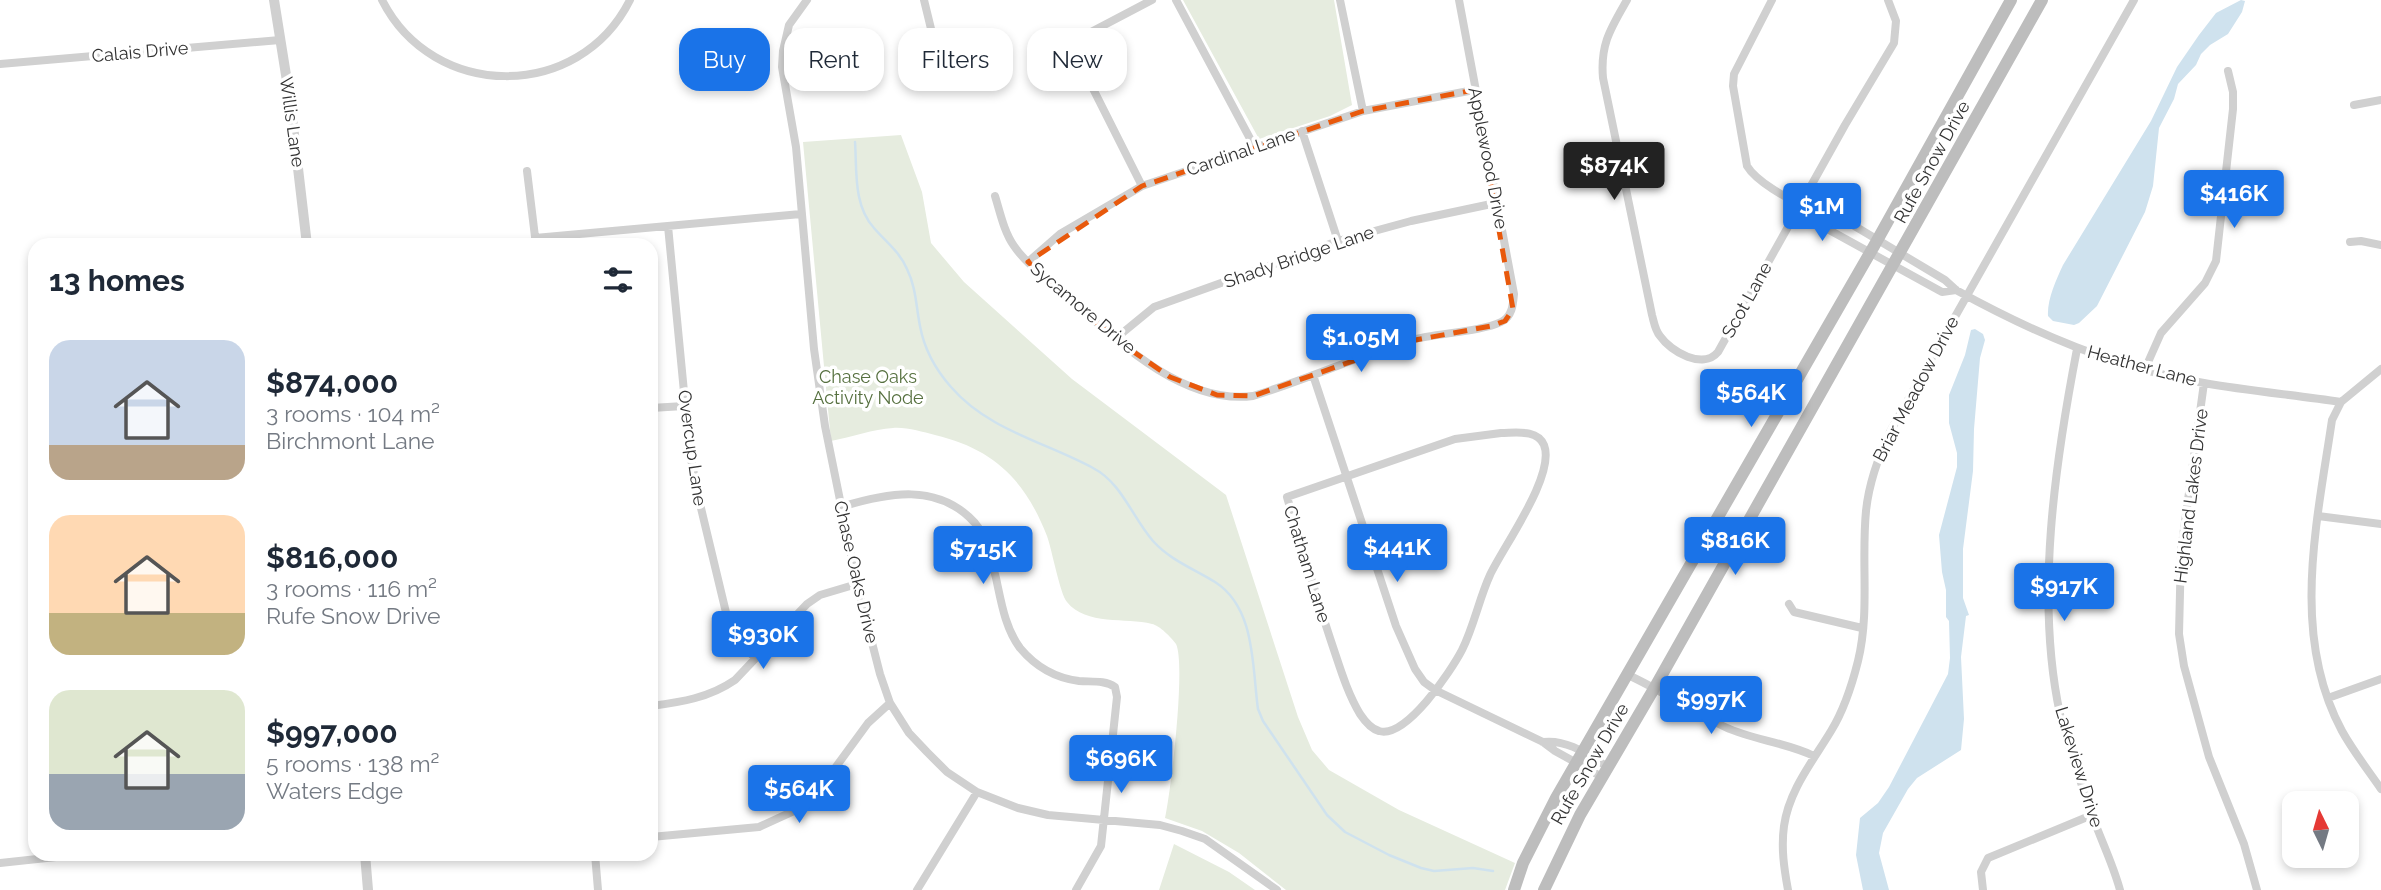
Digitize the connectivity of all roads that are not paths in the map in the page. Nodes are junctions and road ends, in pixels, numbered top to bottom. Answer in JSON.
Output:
{"nodes":[{"id":1,"x":274,"y":0,"type":"edge"},
{"id":2,"x":382,"y":0,"type":"edge"},
{"id":3,"x":630,"y":0,"type":"edge"},
{"id":4,"x":807,"y":0,"type":"edge"},
{"id":5,"x":924,"y":0,"type":"edge"},
{"id":6,"x":1152,"y":0,"type":"edge"},
{"id":7,"x":1176,"y":0,"type":"edge"},
{"id":8,"x":1340,"y":0,"type":"edge"},
{"id":9,"x":1459,"y":0,"type":"edge"},
{"id":10,"x":1627,"y":0,"type":"edge"},
{"id":11,"x":1772,"y":0,"type":"edge"},
{"id":12,"x":1888,"y":0,"type":"edge"},
{"id":13,"x":2011,"y":0,"type":"edge"},
{"id":14,"x":2042,"y":0,"type":"edge"},
{"id":15,"x":2134,"y":0,"type":"edge"},
{"id":16,"x":931,"y":28,"type":"edge"},
{"id":17,"x":280,"y":40,"type":"junction"},
{"id":18,"x":0,"y":64,"type":"edge"},
{"id":19,"x":2228,"y":71,"type":"dead end"},
{"id":20,"x":1474,"y":89,"type":"junction"},
{"id":21,"x":2381,"y":100,"type":"edge"},
{"id":22,"x":2354,"y":105,"type":"dead end"},
{"id":23,"x":1363,"y":111,"type":"junction"},
{"id":24,"x":1302,"y":131,"type":"junction"},
{"id":25,"x":1254,"y":146,"type":"junction"},
{"id":26,"x":527,"y":171,"type":"dead end"},
{"id":27,"x":1142,"y":186,"type":"junction"},
{"id":28,"x":995,"y":196,"type":"dead end"},
{"id":29,"x":1496,"y":203,"type":"junction"},
{"id":30,"x":1804,"y":205,"type":"junction"},
{"id":31,"x":801,"y":214,"type":"junction"},
{"id":32,"x":668,"y":226,"type":"junction"},
{"id":33,"x":306,"y":238,"type":"edge"},
{"id":34,"x":535,"y":238,"type":"edge"},
{"id":35,"x":569,"y":238,"type":"edge"},
{"id":36,"x":1878,"y":239,"type":"junction"},
{"id":37,"x":1338,"y":241,"type":"junction"},
{"id":38,"x":2350,"y":242,"type":"dead end"},
{"id":39,"x":2381,"y":245,"type":"edge"},
{"id":40,"x":1871,"y":252,"type":"junction"},
{"id":41,"x":1897,"y":260,"type":"junction"},
{"id":42,"x":1028,"y":262,"type":"junction"},
{"id":43,"x":1966,"y":296,"type":"junction"},
{"id":44,"x":1508,"y":316,"type":"joint"},
{"id":45,"x":1115,"y":339,"type":"junction"},
{"id":46,"x":2077,"y":349,"type":"junction"},
{"id":47,"x":2145,"y":369,"type":"junction"},
{"id":48,"x":2381,"y":369,"type":"edge"},
{"id":49,"x":1313,"y":375,"type":"junction"},
{"id":50,"x":2204,"y":383,"type":"junction"},
{"id":51,"x":2341,"y":402,"type":"junction"},
{"id":52,"x":684,"y":405,"type":"junction"},
{"id":53,"x":658,"y":407,"type":"edge"},
{"id":54,"x":1347,"y":477,"type":"junction"},
{"id":55,"x":841,"y":507,"type":"junction"},
{"id":56,"x":2318,"y":516,"type":"junction"},
{"id":57,"x":2381,"y":524,"type":"edge"},
{"id":58,"x":1711,"y":531,"type":"junction"},
{"id":59,"x":1734,"y":544,"type":"junction"},
{"id":60,"x":857,"y":584,"type":"junction"},
{"id":61,"x":1789,"y":604,"type":"dead end"},
{"id":62,"x":1862,"y":628,"type":"junction"},
{"id":63,"x":755,"y":658,"type":"junction"},
{"id":64,"x":1628,"y":675,"type":"junction"},
{"id":65,"x":2381,"y":679,"type":"edge"},
{"id":66,"x":1655,"y":687,"type":"junction"},
{"id":67,"x":1434,"y":690,"type":"junction"},
{"id":68,"x":2328,"y":698,"type":"junction"},
{"id":69,"x":890,"y":703,"type":"junction"},
{"id":70,"x":658,"y":705,"type":"edge"},
{"id":71,"x":1543,"y":742,"type":"junction"},
{"id":72,"x":1814,"y":756,"type":"junction"},
{"id":73,"x":1581,"y":758,"type":"junction"},
{"id":74,"x":1605,"y":772,"type":"junction"},
{"id":75,"x":2381,"y":789,"type":"edge"},
{"id":76,"x":977,"y":792,"type":"junction"},
{"id":77,"x":2092,"y":815,"type":"junction"},
{"id":78,"x":1104,"y":820,"type":"junction"},
{"id":79,"x":658,"y":837,"type":"edge"},
{"id":80,"x":28,"y":860,"type":"edge"},
{"id":81,"x":366,"y":861,"type":"edge"},
{"id":82,"x":596,"y":861,"type":"edge"},
{"id":83,"x":0,"y":863,"type":"edge"},
{"id":84,"x":368,"y":890,"type":"edge"},
{"id":85,"x":598,"y":890,"type":"edge"},
{"id":86,"x":917,"y":890,"type":"edge"},
{"id":87,"x":1076,"y":890,"type":"edge"},
{"id":88,"x":1277,"y":890,"type":"edge"},
{"id":89,"x":1514,"y":890,"type":"edge"},
{"id":90,"x":1544,"y":890,"type":"edge"},
{"id":91,"x":1788,"y":890,"type":"edge"},
{"id":92,"x":1983,"y":890,"type":"edge"},
{"id":93,"x":2120,"y":890,"type":"edge"},
{"id":94,"x":2257,"y":890,"type":"edge"}],
"edges":[{"from":1,"to":17,"type":"street","name":"Willis Lane"},
{"from":2,"to":3,"type":"street"},
{"from":4,"to":31,"type":"street","name":"Chase Oaks Drive"},
{"from":5,"to":16,"type":"street"},
{"from":6,"to":27,"type":"street"},
{"from":7,"to":25,"type":"street"},
{"from":8,"to":23,"type":"street"},
{"from":9,"to":20,"type":"street","name":"Applewood Drive"},
{"from":10,"to":30,"type":"street","name":"Scot Lane"},
{"from":11,"to":30,"type":"street","name":"Heather Lane"},
{"from":12,"to":30,"type":"street","name":"Scot Lane"},
{"from":13,"to":36,"type":"main road","name":"Rufe Snow Drive"},
{"from":14,"to":41,"type":"main road","name":"Rufe Snow Drive"},
{"from":15,"to":43,"type":"street","name":"Briar Meadow Drive"},
{"from":17,"to":18,"type":"street","name":"Calais Drive"},
{"from":17,"to":33,"type":"street","name":"Willis Lane"},
{"from":19,"to":47,"type":"street"},
{"from":20,"to":23,"type":"street","name":"Cardinal Lane"},
{"from":20,"to":29,"type":"street","name":"Applewood Drive"},
{"from":21,"to":22,"type":"street"},
{"from":23,"to":24,"type":"street","name":"Cardinal Lane"},
{"from":24,"to":25,"type":"street","name":"Cardinal Lane"},
{"from":24,"to":37,"type":"street"},
{"from":25,"to":27,"type":"street","name":"Cardinal Lane"},
{"from":26,"to":34,"type":"street"},
{"from":27,"to":42,"type":"street","name":"Cardinal Lane"},
{"from":28,"to":42,"type":"street","name":"Sycamore Drive"},
{"from":29,"to":37,"type":"street","name":"Shady Bridge Lane"},
{"from":29,"to":44,"type":"street","name":"Applewood Drive"},
{"from":30,"to":36,"type":"street","name":"Heather Lane"},
{"from":30,"to":40,"type":"street","name":"Heather Lane"},
{"from":31,"to":32,"type":"street"},
{"from":31,"to":55,"type":"street","name":"Chase Oaks Drive"},
{"from":32,"to":35,"type":"street"},
{"from":32,"to":52,"type":"street","name":"Overcup Lane"},
{"from":36,"to":40,"type":"main road","name":"Rufe Snow Drive"},
{"from":36,"to":41,"type":"street","name":"Heather Lane"},
{"from":37,"to":45,"type":"street","name":"Shady Bridge Lane"},
{"from":38,"to":39,"type":"street"},
{"from":40,"to":41,"type":"street","name":"Heather Lane"},
{"from":40,"to":58,"type":"main road","name":"Rufe Snow Drive"},
{"from":41,"to":43,"type":"street","name":"Heather Lane"},
{"from":41,"to":59,"type":"main road","name":"Rufe Snow Drive"},
{"from":42,"to":45,"type":"street","name":"Sycamore Drive"},
{"from":43,"to":46,"type":"street","name":"Heather Lane"},
{"from":43,"to":62,"type":"street","name":"Briar Meadow Drive"},
{"from":44,"to":49,"type":"street","name":"Sycamore Drive"},
{"from":45,"to":49,"type":"street","name":"Sycamore Drive"},
{"from":46,"to":47,"type":"street","name":"Heather Lane"},
{"from":46,"to":77,"type":"street","name":"Lakeview Drive"},
{"from":47,"to":50,"type":"street","name":"Heather Lane"},
{"from":48,"to":51,"type":"street"},
{"from":49,"to":54,"type":"street"},
{"from":50,"to":51,"type":"street","name":"Heather Lane"},
{"from":50,"to":94,"type":"street","name":"Highland Lakes Drive"},
{"from":51,"to":56,"type":"street"},
{"from":52,"to":53,"type":"street"},
{"from":52,"to":63,"type":"street","name":"Overcup Lane"},
{"from":54,"to":67,"type":"street"},
{"from":54,"to":67,"type":"street","name":"Chatham Lane"},
{"from":54,"to":67,"type":"street"},
{"from":55,"to":60,"type":"street","name":"Chase Oaks Drive"},
{"from":55,"to":78,"type":"street"},
{"from":56,"to":57,"type":"street"},
{"from":56,"to":68,"type":"street"},
{"from":58,"to":59,"type":"main road"},
{"from":58,"to":64,"type":"main road","name":"Rufe Snow Drive"},
{"from":59,"to":66,"type":"main road","name":"Rufe Snow Drive"},
{"from":60,"to":63,"type":"street"},
{"from":60,"to":69,"type":"street","name":"Chase Oaks Drive"},
{"from":61,"to":62,"type":"street"},
{"from":62,"to":72,"type":"street","name":"Briar Meadow Drive"},
{"from":63,"to":70,"type":"street"},
{"from":64,"to":66,"type":"street"},
{"from":64,"to":73,"type":"main road","name":"Rufe Snow Drive"},
{"from":65,"to":68,"type":"street"},
{"from":66,"to":72,"type":"street"},
{"from":66,"to":74,"type":"main road","name":"Rufe Snow Drive"},
{"from":67,"to":71,"type":"street"},
{"from":68,"to":75,"type":"street"},
{"from":69,"to":76,"type":"street","name":"Chase Oaks Drive"},
{"from":69,"to":79,"type":"street"},
{"from":71,"to":73,"type":"street"},
{"from":71,"to":73,"type":"street"},
{"from":72,"to":91,"type":"street","name":"Briar Meadow Drive"},
{"from":73,"to":74,"type":"street"},
{"from":73,"to":74,"type":"street"},
{"from":73,"to":89,"type":"main road","name":"Rufe Snow Drive"},
{"from":74,"to":90,"type":"main road","name":"Rufe Snow Drive"},
{"from":76,"to":78,"type":"street","name":"Chase Oaks Drive"},
{"from":76,"to":86,"type":"street"},
{"from":77,"to":92,"type":"street"},
{"from":77,"to":93,"type":"street","name":"Lakeview Drive"},
{"from":78,"to":87,"type":"street"},
{"from":78,"to":88,"type":"street","name":"Chase Oaks Drive"},
{"from":80,"to":83,"type":"street"},
{"from":81,"to":84,"type":"street"},
{"from":82,"to":85,"type":"street"}]}
